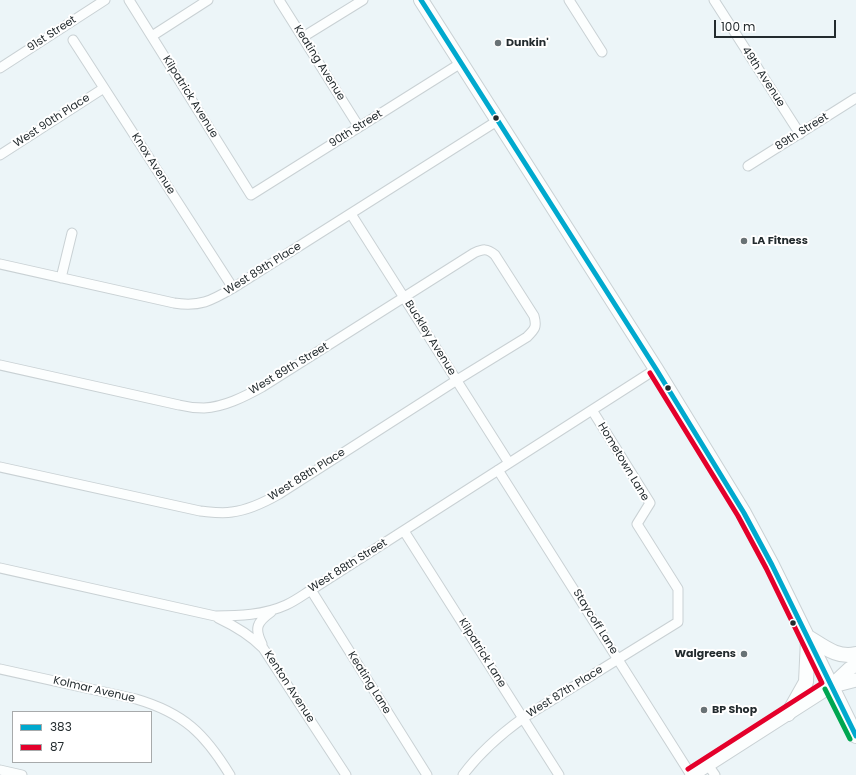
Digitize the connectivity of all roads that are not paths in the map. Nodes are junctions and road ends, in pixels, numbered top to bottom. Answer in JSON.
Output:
{"nodes":[{"id":1,"x":105,"y":0,"type":"edge"},
{"id":2,"x":129,"y":0,"type":"edge"},
{"id":3,"x":208,"y":0,"type":"edge"},
{"id":4,"x":279,"y":0,"type":"edge"},
{"id":5,"x":363,"y":0,"type":"edge"},
{"id":6,"x":421,"y":0,"type":"edge"},
{"id":7,"x":569,"y":0,"type":"edge"},
{"id":8,"x":714,"y":0,"type":"edge"},
{"id":9,"x":152,"y":36,"type":"junction"},
{"id":10,"x":303,"y":37,"type":"junction"},
{"id":11,"x":73,"y":40,"type":"dead end"},
{"id":12,"x":602,"y":52,"type":"dead end"},
{"id":13,"x":461,"y":63,"type":"junction"},
{"id":14,"x":0,"y":68,"type":"edge"},
{"id":15,"x":104,"y":88,"type":"junction"},
{"id":16,"x":856,"y":98,"type":"edge"},
{"id":17,"x":497,"y":121,"type":"junction"},
{"id":18,"x":359,"y":127,"type":"junction"},
{"id":19,"x":800,"y":134,"type":"junction"},
{"id":20,"x":0,"y":155,"type":"edge"},
{"id":21,"x":748,"y":166,"type":"dead end"},
{"id":22,"x":251,"y":194,"type":"joint"},
{"id":23,"x":351,"y":214,"type":"junction"},
{"id":24,"x":72,"y":232,"type":"dead end"},
{"id":25,"x":0,"y":264,"type":"edge"},
{"id":26,"x":62,"y":278,"type":"junction"},
{"id":27,"x":234,"y":288,"type":"junction"},
{"id":28,"x":404,"y":297,"type":"junction"},
{"id":29,"x":535,"y":327,"type":"joint"},
{"id":30,"x":0,"y":365,"type":"edge"},
{"id":31,"x":656,"y":370,"type":"junction"},
{"id":32,"x":457,"y":380,"type":"junction"},
{"id":33,"x":592,"y":410,"type":"junction"},
{"id":34,"x":509,"y":463,"type":"junction"},
{"id":35,"x":0,"y":467,"type":"edge"},
{"id":36,"x":498,"y":470,"type":"junction"},
{"id":37,"x":404,"y":531,"type":"junction"},
{"id":38,"x":0,"y":568,"type":"edge"},
{"id":39,"x":311,"y":590,"type":"junction"},
{"id":40,"x":276,"y":609,"type":"junction"},
{"id":41,"x":215,"y":616,"type":"junction"},
{"id":42,"x":678,"y":622,"type":"joint"},
{"id":43,"x":808,"y":637,"type":"junction"},
{"id":44,"x":264,"y":648,"type":"junction"},
{"id":45,"x":856,"y":654,"type":"edge"},
{"id":46,"x":618,"y":659,"type":"junction"},
{"id":47,"x":856,"y":665,"type":"edge"},
{"id":48,"x":0,"y":669,"type":"edge"},
{"id":49,"x":856,"y":680,"type":"edge"},
{"id":50,"x":831,"y":686,"type":"junction"},
{"id":51,"x":788,"y":714,"type":"junction"},
{"id":52,"x":856,"y":714,"type":"edge"},
{"id":53,"x":523,"y":718,"type":"junction"},
{"id":54,"x":854,"y":732,"type":"edge"},
{"id":55,"x":0,"y":770,"type":"edge"},
{"id":56,"x":712,"y":770,"type":"edge"},
{"id":57,"x":22,"y":775,"type":"edge"},
{"id":58,"x":230,"y":775,"type":"edge"},
{"id":59,"x":346,"y":775,"type":"edge"},
{"id":60,"x":427,"y":775,"type":"edge"},
{"id":61,"x":463,"y":775,"type":"edge"},
{"id":62,"x":560,"y":775,"type":"edge"},
{"id":63,"x":692,"y":775,"type":"edge"}],
"edges":[{"from":1,"to":14,"type":"street","name":"91st Street"},
{"from":2,"to":9,"type":"street","name":"Kilpatrick Avenue"},
{"from":3,"to":9,"type":"street"},
{"from":4,"to":10,"type":"street","name":"Keating Avenue"},
{"from":5,"to":10,"type":"street"},
{"from":6,"to":13,"type":"main road"},
{"from":7,"to":12,"type":"street"},
{"from":8,"to":19,"type":"street","name":"49th Avenue"},
{"from":9,"to":22,"type":"street","name":"Kilpatrick Avenue"},
{"from":10,"to":18,"type":"street","name":"Keating Avenue"},
{"from":11,"to":15,"type":"street","name":"Knox Avenue"},
{"from":13,"to":17,"type":"main road"},
{"from":13,"to":18,"type":"street","name":"90th Street"},
{"from":15,"to":20,"type":"street","name":"West 90th Place"},
{"from":15,"to":27,"type":"street","name":"Knox Avenue"},
{"from":16,"to":19,"type":"street","name":"89th Street"},
{"from":17,"to":23,"type":"street","name":"West 89th Place"},
{"from":17,"to":31,"type":"main road"},
{"from":18,"to":22,"type":"street","name":"90th Street"},
{"from":19,"to":21,"type":"street","name":"89th Street"},
{"from":23,"to":27,"type":"street","name":"West 89th Place"},
{"from":23,"to":28,"type":"street","name":"Buckley Avenue"},
{"from":24,"to":26,"type":"street"},
{"from":25,"to":26,"type":"street","name":"West 89th Place"},
{"from":26,"to":27,"type":"street","name":"West 89th Place"},
{"from":28,"to":29,"type":"street","name":"West 89th Street"},
{"from":28,"to":30,"type":"street","name":"West 89th Street"},
{"from":28,"to":32,"type":"street","name":"Buckley Avenue"},
{"from":29,"to":32,"type":"street","name":"West 88th Place"},
{"from":31,"to":33,"type":"street","name":"West 88th Street"},
{"from":31,"to":43,"type":"main road"},
{"from":32,"to":34,"type":"street","name":"Buckley Avenue"},
{"from":32,"to":35,"type":"street","name":"West 88th Place"},
{"from":33,"to":34,"type":"street","name":"West 88th Street"},
{"from":33,"to":42,"type":"street","name":"Hometown Lane"},
{"from":34,"to":36,"type":"street","name":"West 88th Street"},
{"from":36,"to":37,"type":"street","name":"West 88th Street"},
{"from":36,"to":46,"type":"street","name":"Staycoff Lane"},
{"from":37,"to":39,"type":"street","name":"West 88th Street"},
{"from":37,"to":53,"type":"street","name":"Kilpatrick Lane"},
{"from":38,"to":41,"type":"street","name":"West 88th Street"},
{"from":39,"to":40,"type":"street","name":"West 88th Street"},
{"from":39,"to":60,"type":"street","name":"Keating Lane"},
{"from":40,"to":41,"type":"street","name":"West 88th Street"},
{"from":40,"to":44,"type":"street"},
{"from":41,"to":44,"type":"street","name":"Kenton Avenue"},
{"from":42,"to":46,"type":"street","name":"West 87th Place"},
{"from":43,"to":45,"type":"main road"},
{"from":43,"to":50,"type":"main road"},
{"from":43,"to":51,"type":"main road"},
{"from":44,"to":59,"type":"street","name":"Kenton Avenue"},
{"from":46,"to":53,"type":"street","name":"West 87th Place"},
{"from":46,"to":63,"type":"street","name":"Staycoff Lane"},
{"from":47,"to":50,"type":"main road"},
{"from":48,"to":58,"type":"street","name":"Kolmar Avenue"},
{"from":49,"to":50,"type":"main road"},
{"from":50,"to":51,"type":"main road"},
{"from":50,"to":54,"type":"main road"},
{"from":51,"to":56,"type":"main road"},
{"from":52,"to":54,"type":"main road"},
{"from":53,"to":61,"type":"street","name":"West 87th Place"},
{"from":53,"to":62,"type":"street","name":"Kilpatrick Lane"},
{"from":55,"to":57,"type":"street"},
{"from":56,"to":63,"type":"main road"}]}
